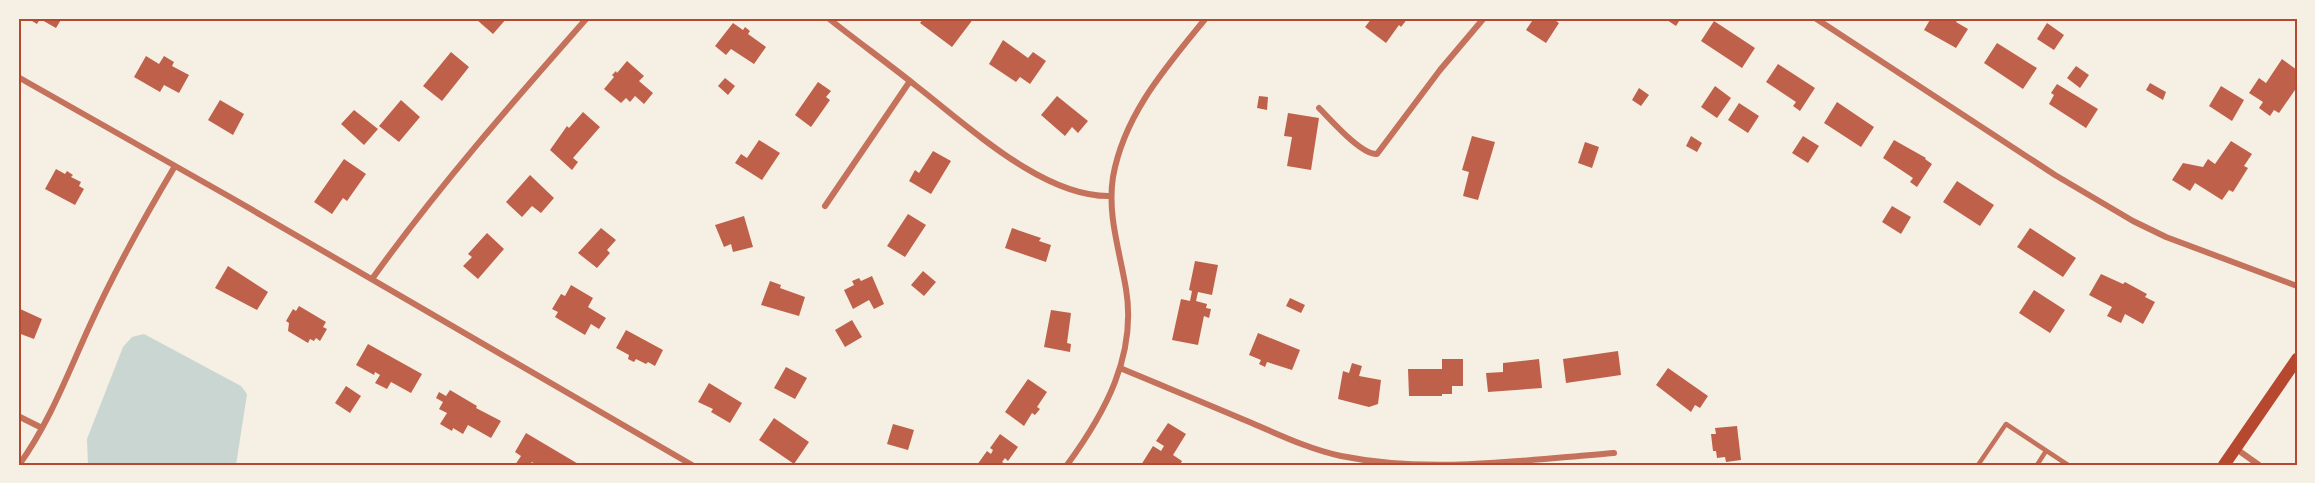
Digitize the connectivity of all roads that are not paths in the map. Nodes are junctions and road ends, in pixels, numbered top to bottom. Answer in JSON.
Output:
{"nodes":[{"id":1,"x":587,"y":18,"type":"edge"},
{"id":2,"x":828,"y":18,"type":"edge"},
{"id":3,"x":1206,"y":18,"type":"edge"},
{"id":4,"x":1484,"y":18,"type":"edge"},
{"id":5,"x":1815,"y":18,"type":"edge"},
{"id":6,"x":18,"y":77,"type":"edge"},
{"id":7,"x":910,"y":81,"type":"junction"},
{"id":8,"x":1319,"y":108,"type":"dead end"},
{"id":9,"x":175,"y":166,"type":"junction"},
{"id":10,"x":1111,"y":196,"type":"junction"},
{"id":11,"x":825,"y":206,"type":"dead end"},
{"id":12,"x":372,"y":279,"type":"junction"},
{"id":13,"x":2297,"y":286,"type":"edge"},
{"id":14,"x":2297,"y":359,"type":"edge"},
{"id":15,"x":1120,"y":368,"type":"junction"},
{"id":16,"x":18,"y":416,"type":"edge"},
{"id":17,"x":42,"y":428,"type":"junction"},
{"id":18,"x":2235,"y":448,"type":"junction"},
{"id":19,"x":2046,"y":451,"type":"junction"},
{"id":20,"x":1614,"y":453,"type":"dead end"},
{"id":21,"x":1484,"y":464,"type":"edge"},
{"id":22,"x":20,"y":465,"type":"edge"},
{"id":23,"x":692,"y":465,"type":"edge"},
{"id":24,"x":1067,"y":465,"type":"edge"},
{"id":25,"x":1978,"y":465,"type":"edge"},
{"id":26,"x":2037,"y":465,"type":"edge"},
{"id":27,"x":2068,"y":465,"type":"edge"},
{"id":28,"x":2224,"y":465,"type":"edge"},
{"id":29,"x":2259,"y":465,"type":"edge"}],
"edges":[{"from":1,"to":12,"type":"street"},
{"from":2,"to":7,"type":"street"},
{"from":3,"to":10,"type":"street"},
{"from":4,"to":8,"type":"street"},
{"from":5,"to":13,"type":"street"},
{"from":6,"to":9,"type":"street"},
{"from":7,"to":10,"type":"street"},
{"from":7,"to":11,"type":"street"},
{"from":9,"to":12,"type":"street"},
{"from":9,"to":17,"type":"street"},
{"from":10,"to":15,"type":"street"},
{"from":12,"to":23,"type":"street"},
{"from":14,"to":18,"type":"main road"},
{"from":15,"to":21,"type":"street"},
{"from":15,"to":24,"type":"street"},
{"from":16,"to":17,"type":"street"},
{"from":17,"to":22,"type":"street"},
{"from":18,"to":28,"type":"main road"},
{"from":18,"to":29,"type":"street"},
{"from":19,"to":25,"type":"lane"},
{"from":19,"to":26,"type":"lane"},
{"from":19,"to":27,"type":"lane"},
{"from":20,"to":21,"type":"street"}]}
